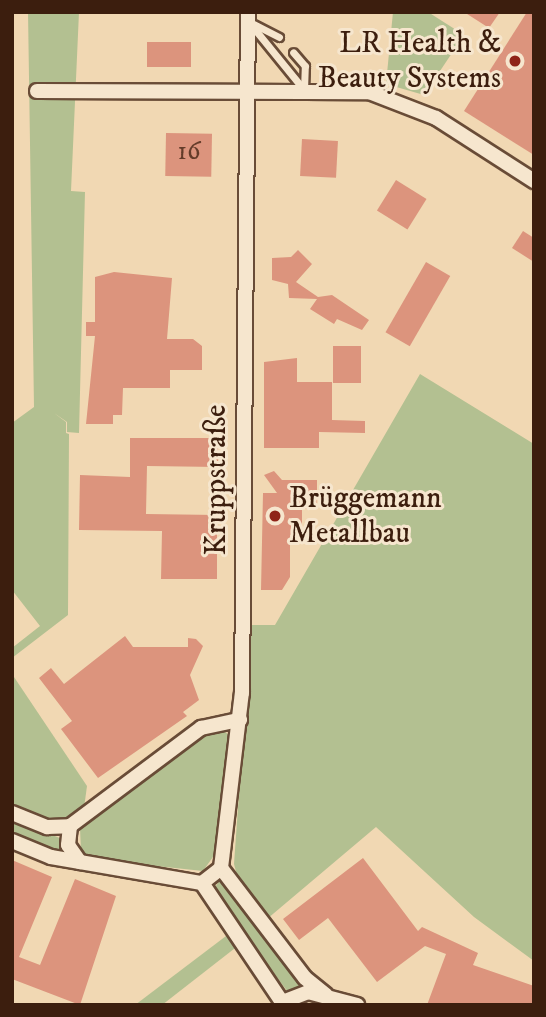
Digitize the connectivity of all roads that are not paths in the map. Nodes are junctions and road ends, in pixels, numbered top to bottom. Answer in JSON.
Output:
{"nodes":[{"id":1,"x":248,"y":16,"type":"edge"},
{"id":2,"x":279,"y":37,"type":"dead end"},
{"id":3,"x":293,"y":52,"type":"dead end"},
{"id":4,"x":246,"y":89,"type":"junction"},
{"id":5,"x":304,"y":90,"type":"junction"},
{"id":6,"x":37,"y":91,"type":"dead end"},
{"id":7,"x":534,"y":181,"type":"edge"},
{"id":8,"x":240,"y":720,"type":"junction"},
{"id":9,"x":12,"y":813,"type":"edge"},
{"id":10,"x":69,"y":826,"type":"junction"},
{"id":11,"x":12,"y":841,"type":"edge"},
{"id":12,"x":80,"y":862,"type":"junction"},
{"id":13,"x":221,"y":868,"type":"junction"},
{"id":14,"x":202,"y":883,"type":"junction"},
{"id":15,"x":326,"y":995,"type":"junction"},
{"id":16,"x":284,"y":1003,"type":"edge"},
{"id":17,"x":357,"y":1005,"type":"edge"}],
"edges":[{"from":1,"to":2,"type":"lane"},
{"from":1,"to":4,"type":"street","name":"Kruppstraße"},
{"from":1,"to":5,"type":"lane"},
{"from":3,"to":5,"type":"lane"},
{"from":4,"to":5,"type":"street"},
{"from":4,"to":6,"type":"street"},
{"from":4,"to":8,"type":"street","name":"Kruppstraße"},
{"from":5,"to":7,"type":"street"},
{"from":8,"to":10,"type":"street"},
{"from":8,"to":13,"type":"street","name":"Kruppstraße"},
{"from":9,"to":10,"type":"street"},
{"from":10,"to":12,"type":"street"},
{"from":11,"to":12,"type":"street"},
{"from":12,"to":14,"type":"street"},
{"from":13,"to":14,"type":"street"},
{"from":13,"to":15,"type":"street"},
{"from":14,"to":16,"type":"street"},
{"from":15,"to":16,"type":"street"},
{"from":15,"to":17,"type":"street"}]}
